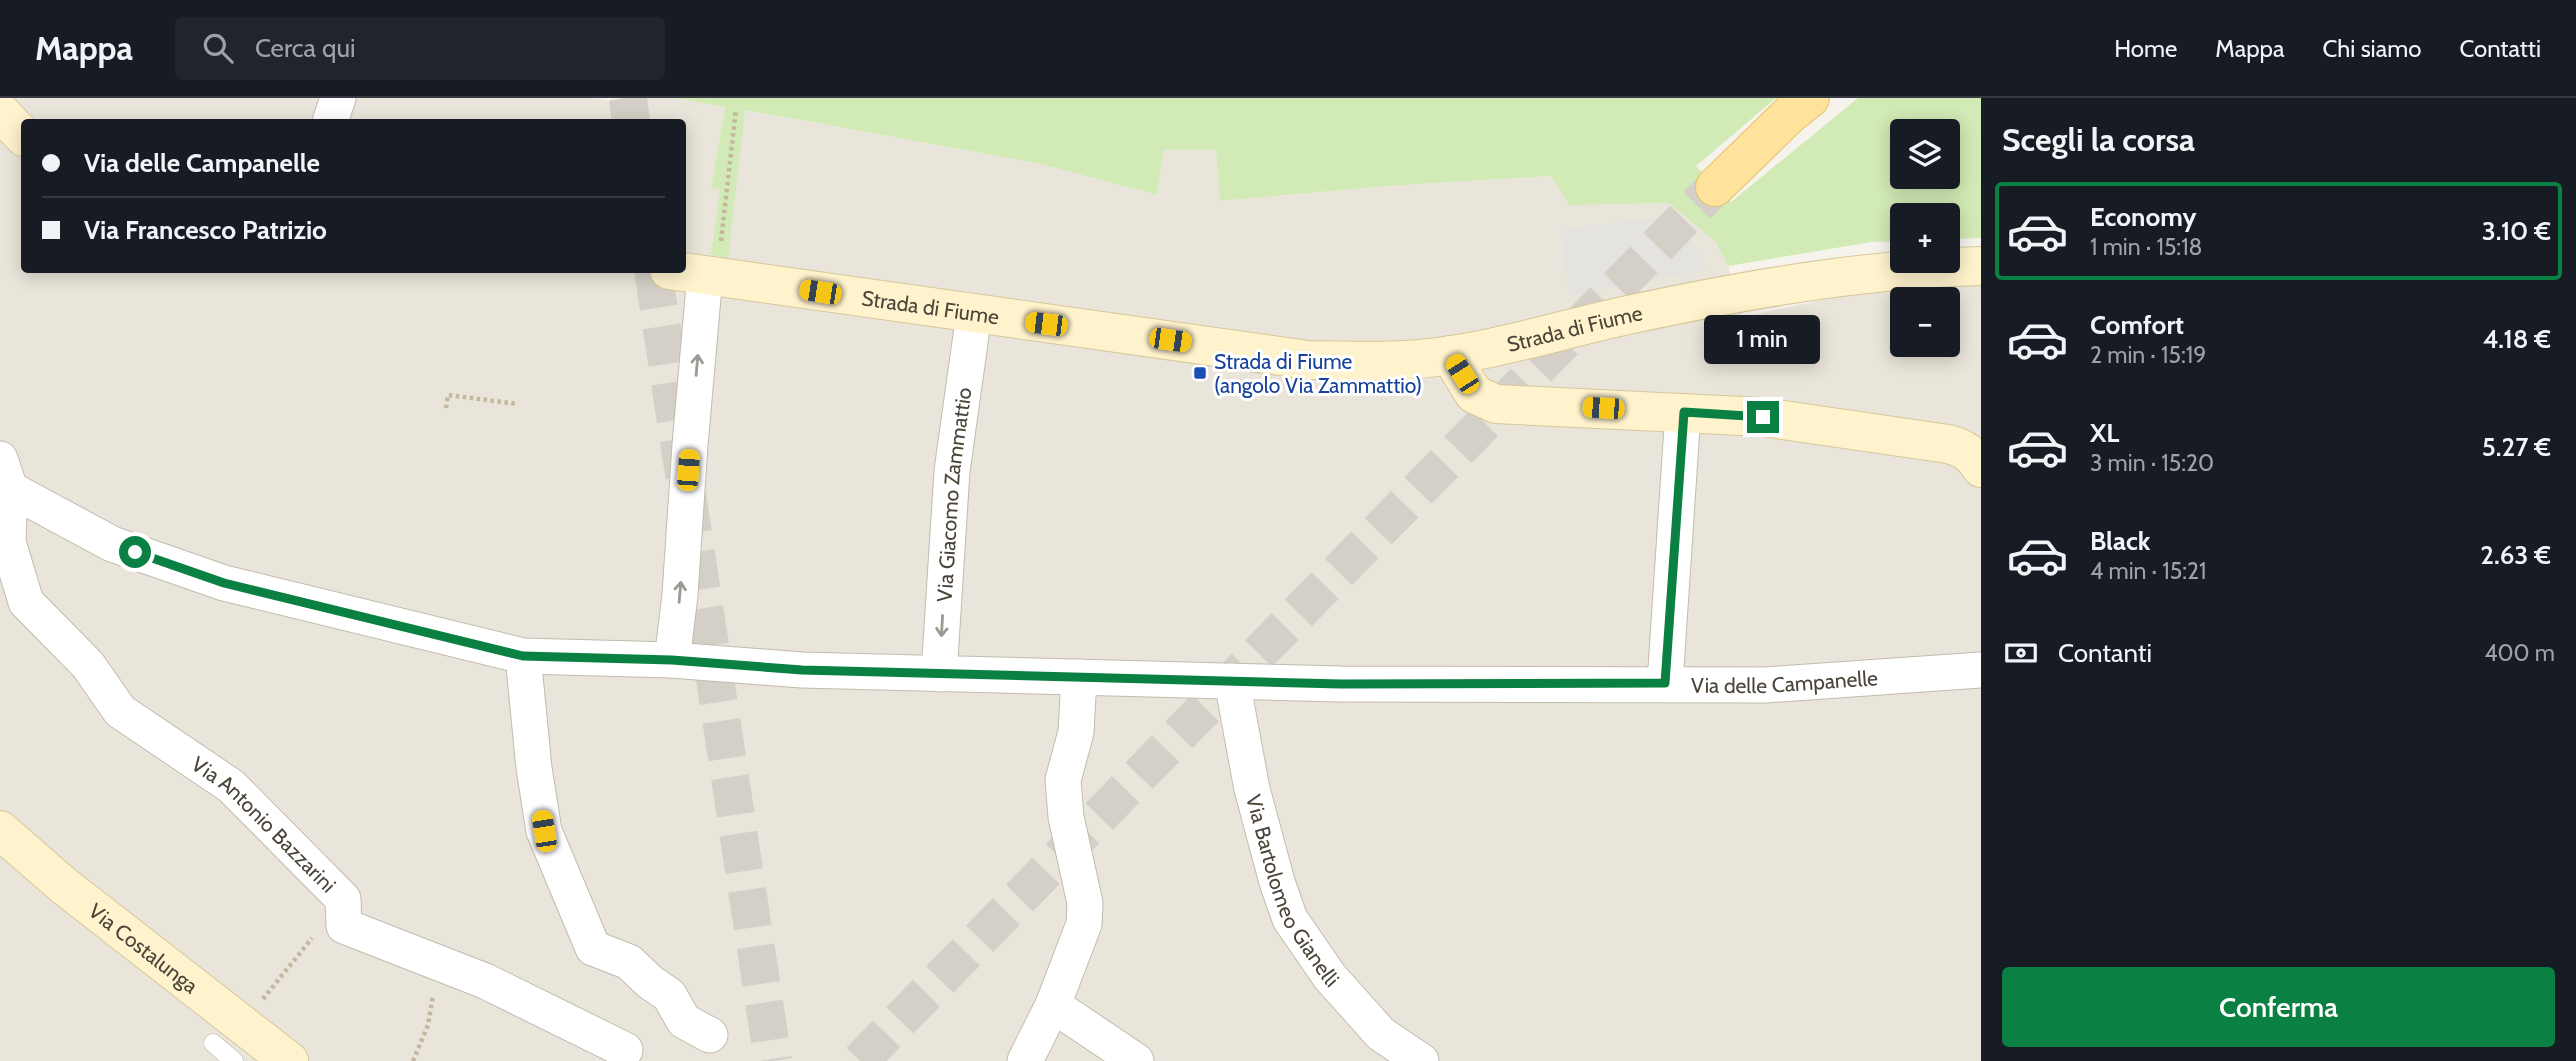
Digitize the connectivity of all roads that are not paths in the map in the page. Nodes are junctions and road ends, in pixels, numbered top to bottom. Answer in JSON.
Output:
{"nodes":[{"id":1,"x":338,"y":98,"type":"edge"},
{"id":2,"x":1810,"y":98,"type":"edge"},
{"id":3,"x":0,"y":111,"type":"edge"},
{"id":4,"x":331,"y":119,"type":"edge"},
{"id":5,"x":21,"y":134,"type":"edge"},
{"id":6,"x":1715,"y":187,"type":"tunnel mouth"},
{"id":7,"x":1981,"y":266,"type":"edge"},
{"id":8,"x":697,"y":274,"type":"edge"},
{"id":9,"x":974,"y":314,"type":"junction"},
{"id":10,"x":1450,"y":355,"type":"junction"},
{"id":11,"x":1684,"y":412,"type":"junction"},
{"id":12,"x":1981,"y":468,"type":"edge"},
{"id":13,"x":5,"y":474,"type":"edge"},
{"id":14,"x":523,"y":656,"type":"junction"},
{"id":15,"x":672,"y":660,"type":"junction"},
{"id":16,"x":1981,"y":670,"type":"edge"},
{"id":17,"x":939,"y":674,"type":"junction"},
{"id":18,"x":1079,"y":677,"type":"junction"},
{"id":19,"x":1232,"y":681,"type":"junction"},
{"id":20,"x":1665,"y":683,"type":"junction"},
{"id":21,"x":0,"y":830,"type":"edge"},
{"id":22,"x":1053,"y":1005,"type":"junction"},
{"id":23,"x":710,"y":1035,"type":"dead end"},
{"id":24,"x":230,"y":1043,"type":"edge"},
{"id":25,"x":625,"y":1050,"type":"dead end"},
{"id":26,"x":289,"y":1061,"type":"edge"},
{"id":27,"x":1025,"y":1061,"type":"edge"},
{"id":28,"x":1136,"y":1061,"type":"edge"},
{"id":29,"x":1421,"y":1061,"type":"edge"}],
"edges":[{"from":1,"to":4,"type":"street"},
{"from":2,"to":6,"type":"main road"},
{"from":3,"to":5,"type":"main road"},
{"from":7,"to":10,"type":"main road","name":"Strada di Fiume"},
{"from":8,"to":9,"type":"main road","name":"Strada di Fiume"},
{"from":15,"to":8,"type":"street","one_way":true},
{"from":9,"to":10,"type":"main road","name":"Strada di Fiume"},
{"from":9,"to":17,"type":"street","name":"Via Giacomo Zammattio","one_way":true},
{"from":10,"to":11,"type":"main road"},
{"from":11,"to":12,"type":"main road"},
{"from":11,"to":20,"type":"street"},
{"from":13,"to":14,"type":"street","name":"Via delle Campanelle"},
{"from":13,"to":25,"type":"street","name":"Via Antonio Bazzarini"},
{"from":14,"to":15,"type":"street","name":"Via delle Campanelle"},
{"from":14,"to":23,"type":"street"},
{"from":15,"to":17,"type":"street","name":"Via delle Campanelle"},
{"from":16,"to":20,"type":"street","name":"Via delle Campanelle"},
{"from":17,"to":18,"type":"street","name":"Via delle Campanelle"},
{"from":18,"to":19,"type":"street","name":"Via delle Campanelle"},
{"from":18,"to":22,"type":"street"},
{"from":19,"to":20,"type":"street","name":"Via delle Campanelle"},
{"from":19,"to":29,"type":"street","name":"Via Bartolomeo Gianelli"},
{"from":21,"to":24,"type":"main road","name":"Via Costalunga"},
{"from":22,"to":27,"type":"street"},
{"from":22,"to":28,"type":"street"},
{"from":24,"to":26,"type":"main road","name":"Via Costalunga"}]}
